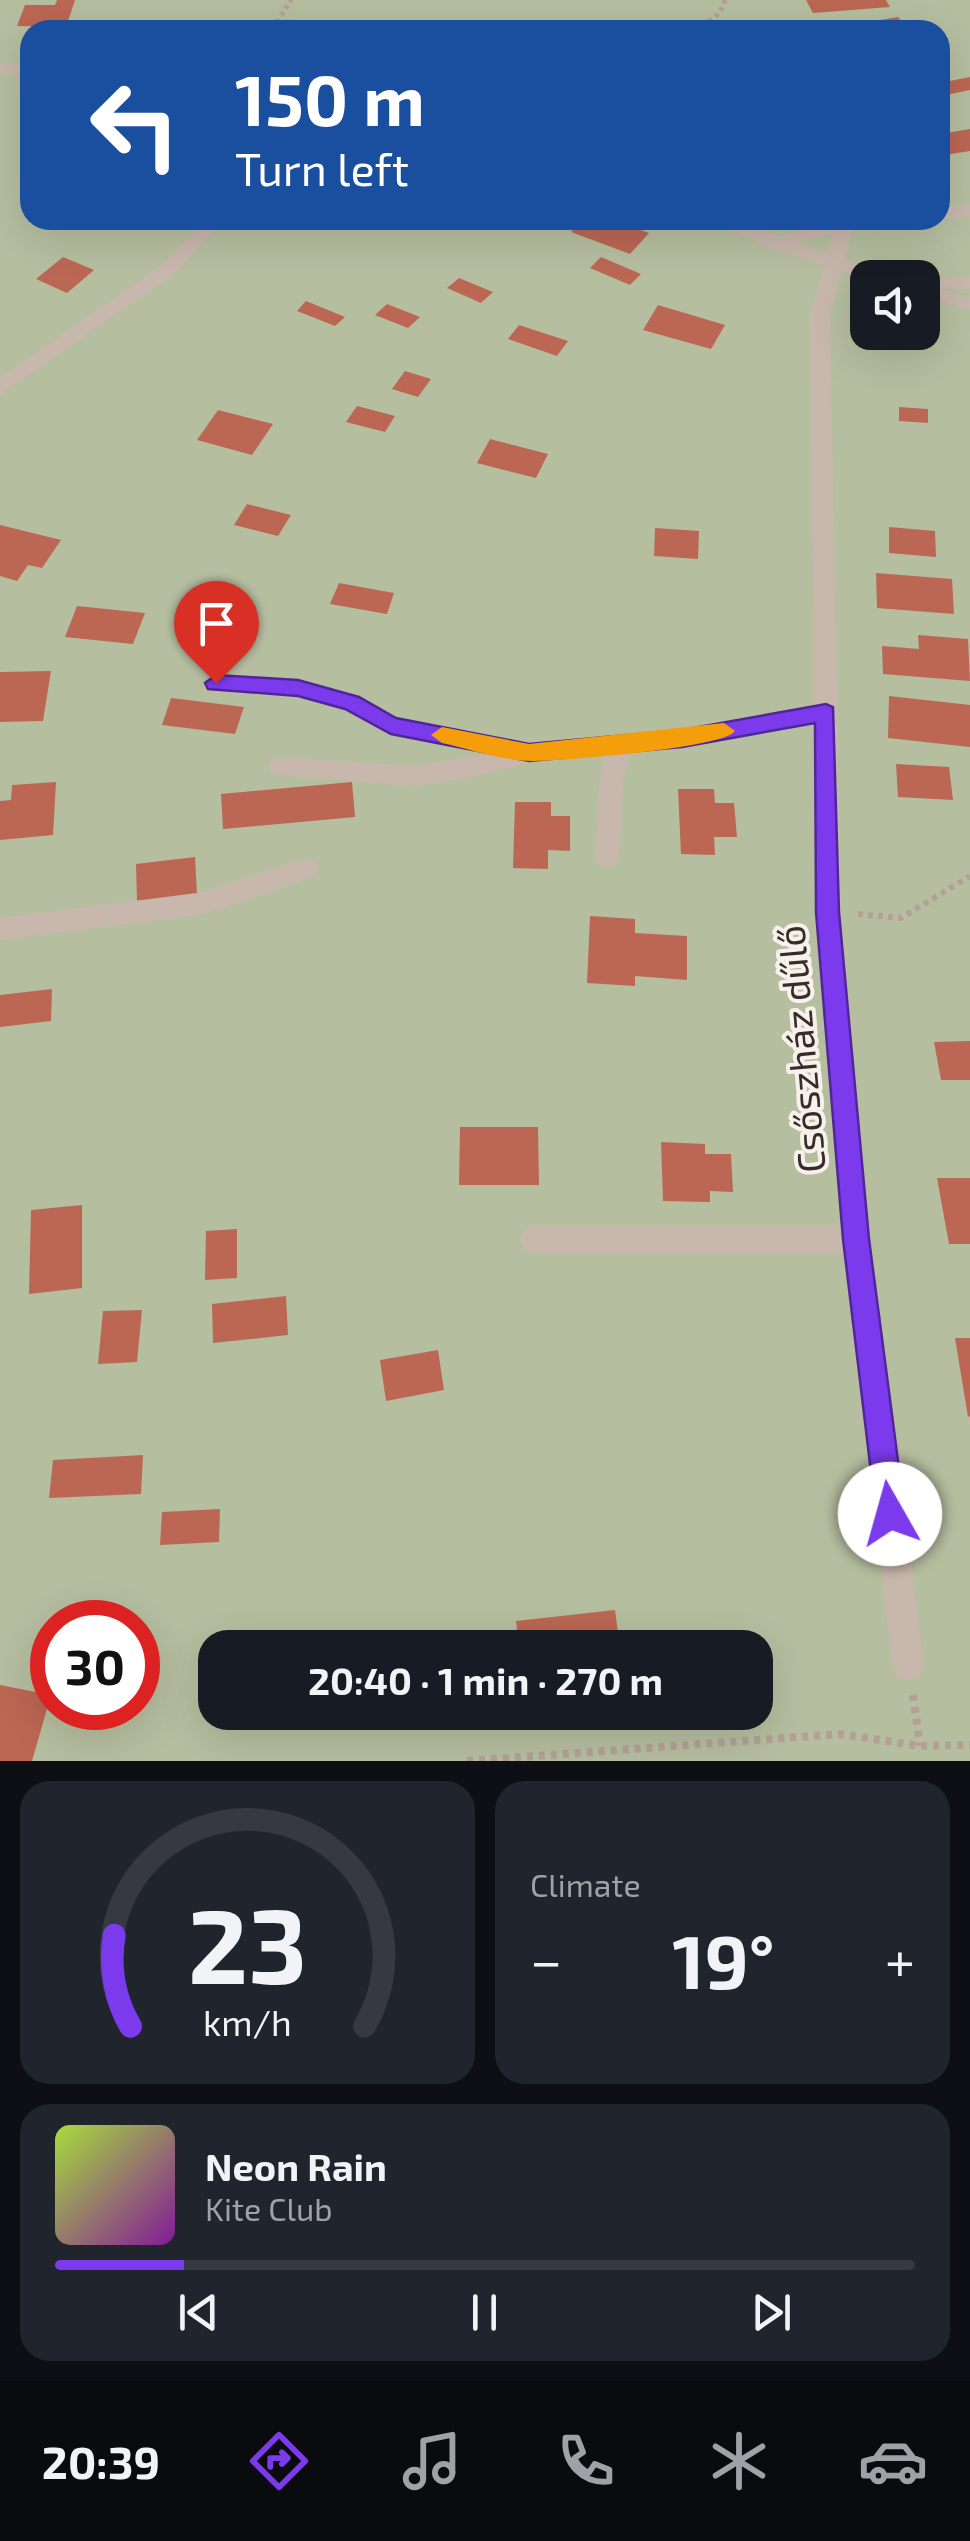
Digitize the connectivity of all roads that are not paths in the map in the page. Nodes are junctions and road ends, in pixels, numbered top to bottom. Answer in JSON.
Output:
{"nodes":[{"id":1,"x":206,"y":230,"type":"edge"},
{"id":2,"x":742,"y":230,"type":"edge"},
{"id":3,"x":822,"y":230,"type":"edge"},
{"id":4,"x":843,"y":230,"type":"edge"},
{"id":5,"x":775,"y":243,"type":"junction"},
{"id":6,"x":836,"y":264,"type":"junction"},
{"id":7,"x":850,"y":268,"type":"edge"},
{"id":8,"x":970,"y":283,"type":"edge"},
{"id":9,"x":940,"y":286,"type":"edge"},
{"id":10,"x":940,"y":293,"type":"edge"},
{"id":11,"x":970,"y":304,"type":"edge"},
{"id":12,"x":0,"y":388,"type":"edge"},
{"id":13,"x":216,"y":683,"type":"dead end"},
{"id":14,"x":826,"y":712,"type":"junction"},
{"id":15,"x":619,"y":744,"type":"junction"},
{"id":16,"x":529,"y":753,"type":"junction"},
{"id":17,"x":279,"y":766,"type":"dead end"},
{"id":18,"x":607,"y":858,"type":"dead end"},
{"id":19,"x":306,"y":868,"type":"dead end"},
{"id":20,"x":0,"y":929,"type":"edge"},
{"id":21,"x":534,"y":1239,"type":"dead end"},
{"id":22,"x":856,"y":1239,"type":"junction"},
{"id":23,"x":908,"y":1664,"type":"road end"}],
"edges":[{"from":1,"to":12,"type":"street"},
{"from":2,"to":5,"type":"street"},
{"from":3,"to":5,"type":"street"},
{"from":4,"to":6,"type":"street","name":"Csőszház dűlő"},
{"from":5,"to":6,"type":"street"},
{"from":6,"to":7,"type":"street"},
{"from":6,"to":14,"type":"street","name":"Csőszház dűlő"},
{"from":8,"to":9,"type":"street"},
{"from":10,"to":11,"type":"street"},
{"from":13,"to":16,"type":"street"},
{"from":14,"to":15,"type":"street"},
{"from":14,"to":22,"type":"street","name":"Csőszház dűlő"},
{"from":15,"to":16,"type":"street"},
{"from":15,"to":18,"type":"street"},
{"from":16,"to":17,"type":"street"},
{"from":19,"to":20,"type":"street"},
{"from":21,"to":22,"type":"street"},
{"from":22,"to":23,"type":"street","name":"Csőszház dűlő"}]}
